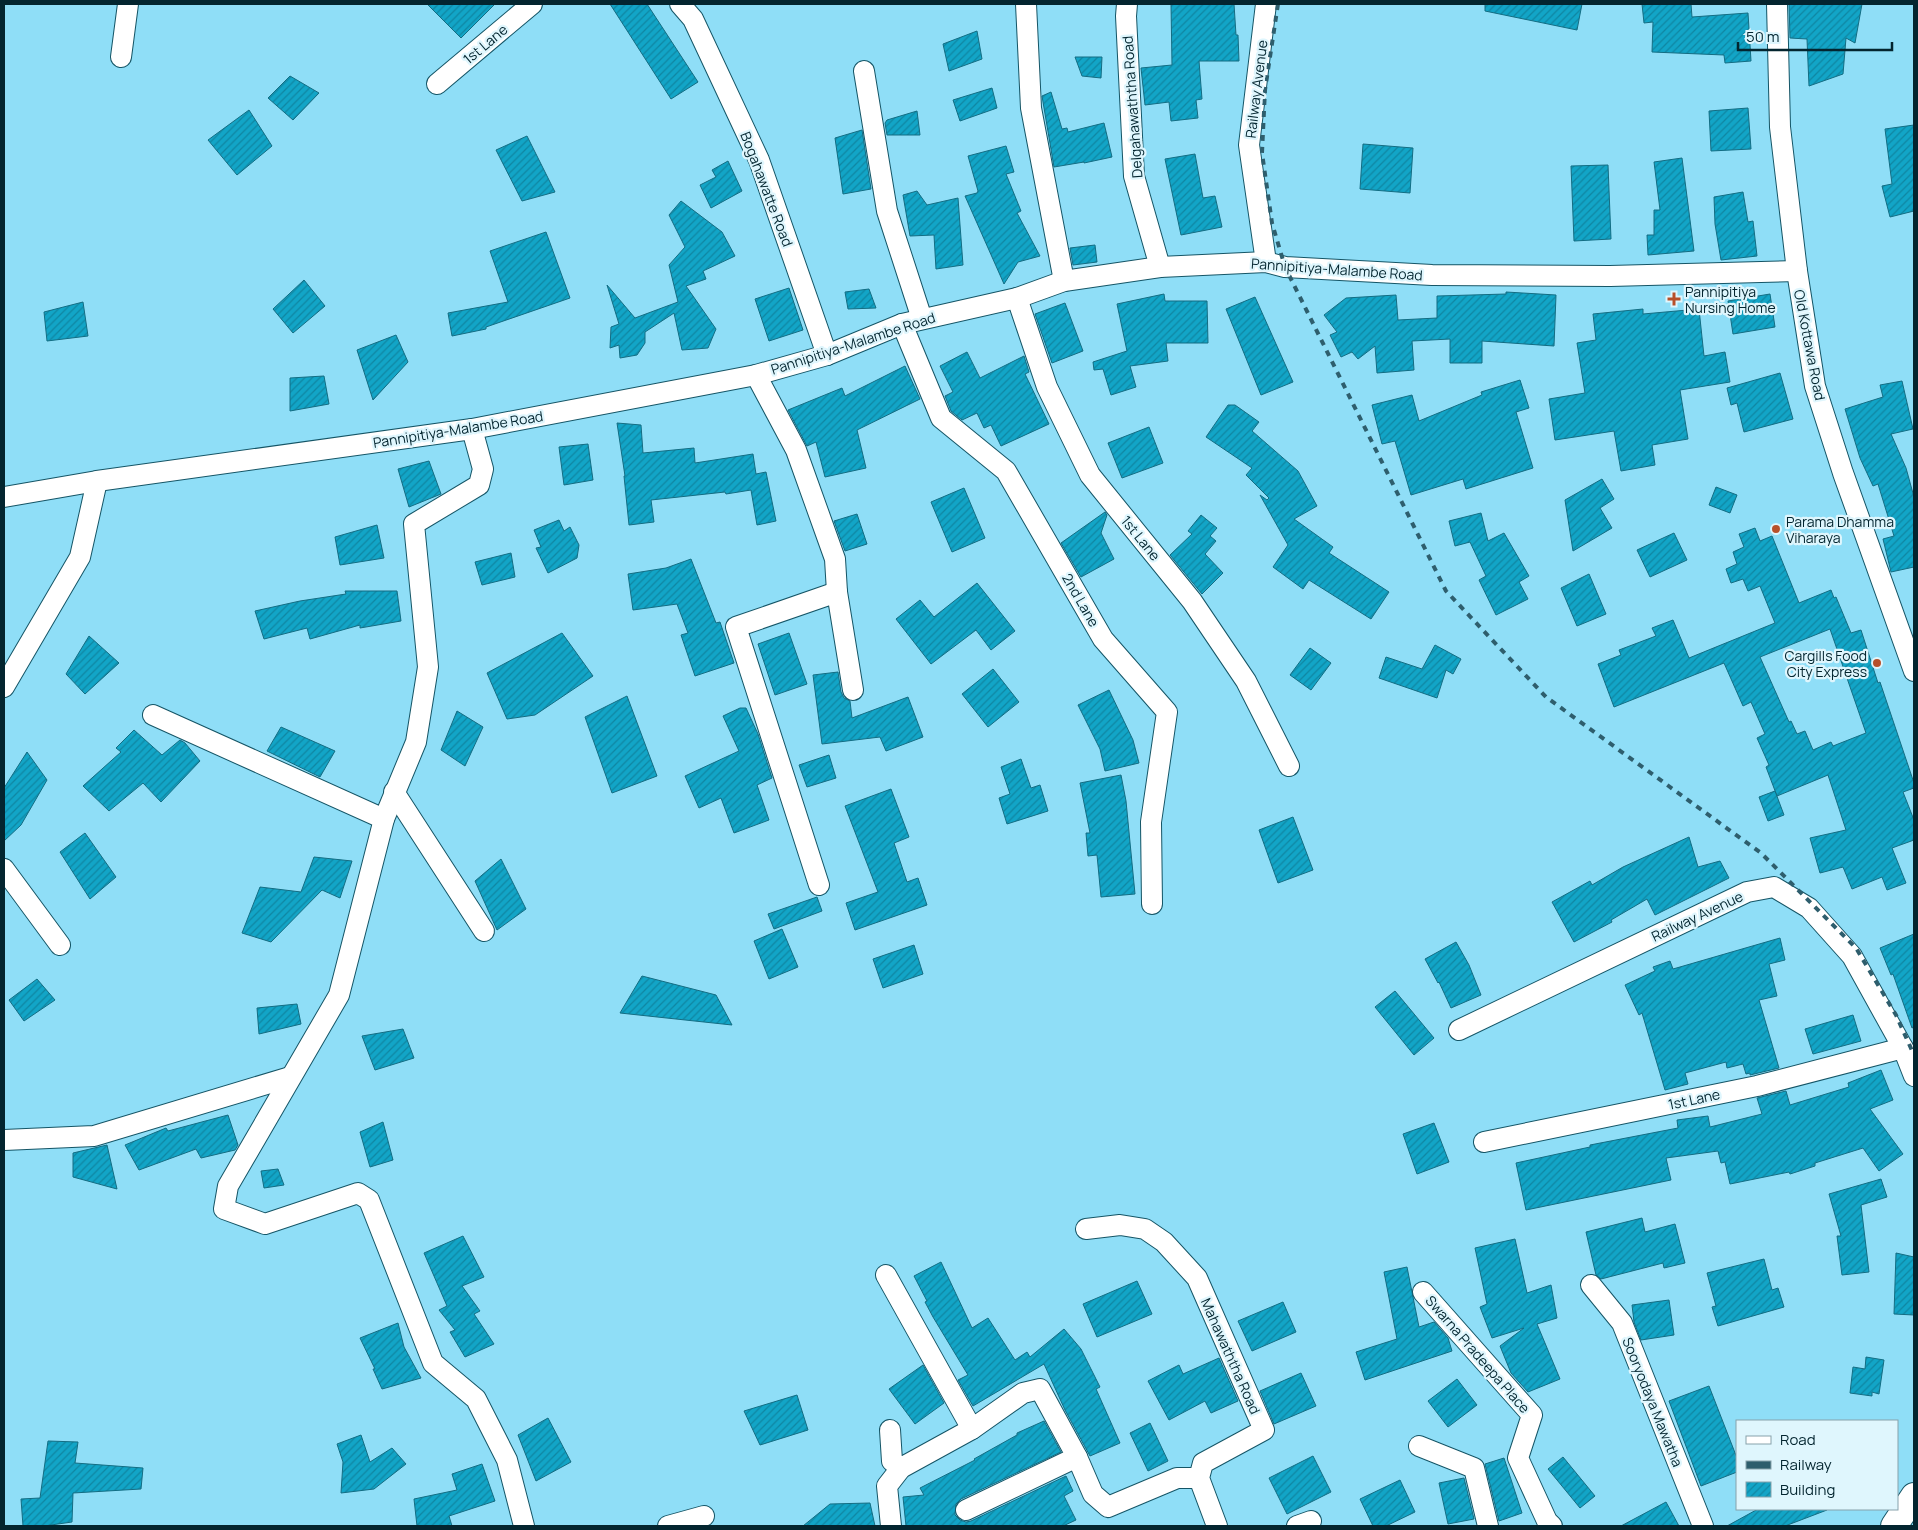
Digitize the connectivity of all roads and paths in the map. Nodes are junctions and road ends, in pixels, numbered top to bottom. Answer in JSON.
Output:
{"nodes":[{"id":1,"x":128,"y":4,"type":"edge"},
{"id":2,"x":532,"y":4,"type":"edge"},
{"id":3,"x":680,"y":4,"type":"edge"},
{"id":4,"x":1026,"y":4,"type":"edge"},
{"id":5,"x":1127,"y":4,"type":"edge"},
{"id":6,"x":1266,"y":4,"type":"edge"},
{"id":7,"x":1777,"y":4,"type":"edge"},
{"id":8,"x":121,"y":57,"type":"dead end"},
{"id":9,"x":864,"y":71,"type":"dead end"},
{"id":10,"x":437,"y":84,"type":"dead end"},
{"id":11,"x":1266,"y":262,"type":"junction"},
{"id":12,"x":1160,"y":268,"type":"junction"},
{"id":13,"x":1797,"y":271,"type":"junction"},
{"id":14,"x":1064,"y":281,"type":"junction"},
{"id":15,"x":1017,"y":298,"type":"junction"},
{"id":16,"x":922,"y":318,"type":"junction"},
{"id":17,"x":902,"y":324,"type":"junction"},
{"id":18,"x":827,"y":355,"type":"junction"},
{"id":19,"x":756,"y":375,"type":"junction"},
{"id":20,"x":472,"y":429,"type":"junction"},
{"id":21,"x":97,"y":481,"type":"junction"},
{"id":22,"x":4,"y":497,"type":"edge"},
{"id":23,"x":837,"y":592,"type":"junction"},
{"id":24,"x":1914,"y":672,"type":"edge"},
{"id":25,"x":4,"y":687,"type":"edge"},
{"id":26,"x":853,"y":690,"type":"dead end"},
{"id":27,"x":153,"y":715,"type":"dead end"},
{"id":28,"x":1289,"y":766,"type":"dead end"},
{"id":29,"x":394,"y":792,"type":"junction"},
{"id":30,"x":384,"y":819,"type":"junction"},
{"id":31,"x":4,"y":869,"type":"edge"},
{"id":32,"x":819,"y":885,"type":"dead end"},
{"id":33,"x":1152,"y":904,"type":"dead end"},
{"id":34,"x":484,"y":931,"type":"dead end"},
{"id":35,"x":60,"y":945,"type":"dead end"},
{"id":36,"x":1459,"y":1030,"type":"dead end"},
{"id":37,"x":1903,"y":1048,"type":"junction"},
{"id":38,"x":1914,"y":1076,"type":"edge"},
{"id":39,"x":290,"y":1077,"type":"junction"},
{"id":40,"x":4,"y":1140,"type":"edge"},
{"id":41,"x":1484,"y":1142,"type":"dead end"},
{"id":42,"x":1086,"y":1228,"type":"dead end"},
{"id":43,"x":886,"y":1275,"type":"dead end"},
{"id":44,"x":1592,"y":1285,"type":"dead end"},
{"id":45,"x":1423,"y":1292,"type":"dead end"},
{"id":46,"x":890,"y":1430,"type":"dead end"},
{"id":47,"x":972,"y":1430,"type":"junction"},
{"id":48,"x":1419,"y":1446,"type":"dead end"},
{"id":49,"x":1077,"y":1457,"type":"junction"},
{"id":50,"x":902,"y":1468,"type":"junction"},
{"id":51,"x":1199,"y":1478,"type":"junction"},
{"id":52,"x":1914,"y":1496,"type":"edge"},
{"id":53,"x":966,"y":1510,"type":"dead end"},
{"id":54,"x":1914,"y":1511,"type":"edge"},
{"id":55,"x":704,"y":1516,"type":"dead end"},
{"id":56,"x":524,"y":1526,"type":"edge"},
{"id":57,"x":668,"y":1526,"type":"edge"},
{"id":58,"x":891,"y":1526,"type":"edge"},
{"id":59,"x":1217,"y":1526,"type":"edge"},
{"id":60,"x":1488,"y":1526,"type":"edge"},
{"id":61,"x":1552,"y":1526,"type":"edge"},
{"id":62,"x":1703,"y":1526,"type":"edge"},
{"id":63,"x":1894,"y":1526,"type":"edge"},
{"id":64,"x":1911,"y":1526,"type":"edge"}],
"edges":[{"from":1,"to":8,"type":"street"},
{"from":2,"to":10,"type":"street","name":"1st Lane"},
{"from":3,"to":18,"type":"street","name":"Bogahawatte Road"},
{"from":4,"to":14,"type":"street"},
{"from":5,"to":12,"type":"street","name":"Delgahawaththa Road"},
{"from":6,"to":11,"type":"street","name":"Railway Avenue"},
{"from":7,"to":13,"type":"street","name":"Old Kottawa Road"},
{"from":9,"to":16,"type":"street"},
{"from":11,"to":12,"type":"street","name":"Pannipitiya-Malambe Road"},
{"from":11,"to":13,"type":"street","name":"Pannipitiya-Malambe Road"},
{"from":12,"to":14,"type":"street","name":"Pannipitiya-Malambe Road"},
{"from":13,"to":24,"type":"street","name":"Old Kottawa Road"},
{"from":14,"to":15,"type":"street","name":"Pannipitiya-Malambe Road"},
{"from":15,"to":16,"type":"street","name":"Pannipitiya-Malambe Road"},
{"from":15,"to":28,"type":"street","name":"1st Lane"},
{"from":16,"to":17,"type":"street","name":"Pannipitiya-Malambe Road"},
{"from":17,"to":18,"type":"street","name":"Pannipitiya-Malambe Road"},
{"from":17,"to":33,"type":"street","name":"2nd Lane"},
{"from":18,"to":19,"type":"street","name":"Pannipitiya-Malambe Road"},
{"from":19,"to":20,"type":"street","name":"Pannipitiya-Malambe Road"},
{"from":19,"to":23,"type":"street"},
{"from":20,"to":21,"type":"street","name":"Pannipitiya-Malambe Road"},
{"from":20,"to":29,"type":"street"},
{"from":21,"to":22,"type":"street","name":"Pannipitiya-Malambe Road"},
{"from":21,"to":25,"type":"street"},
{"from":23,"to":26,"type":"street"},
{"from":23,"to":32,"type":"street"},
{"from":27,"to":30,"type":"street"},
{"from":29,"to":30,"type":"street"},
{"from":29,"to":34,"type":"street"},
{"from":30,"to":39,"type":"street"},
{"from":31,"to":35,"type":"street"},
{"from":36,"to":37,"type":"street","name":"Railway Avenue"},
{"from":37,"to":38,"type":"street","name":"Railway Avenue"},
{"from":37,"to":41,"type":"street","name":"1st Lane"},
{"from":39,"to":40,"type":"street"},
{"from":39,"to":56,"type":"street"},
{"from":42,"to":51,"type":"street","name":"Mahawaththa Road"},
{"from":43,"to":47,"type":"street"},
{"from":44,"to":62,"type":"street","name":"Sooryodaya Mawatha"},
{"from":45,"to":61,"type":"street","name":"Swarna Pradeepa Place"},
{"from":46,"to":50,"type":"street"},
{"from":47,"to":49,"type":"street"},
{"from":47,"to":50,"type":"street"},
{"from":48,"to":60,"type":"street"},
{"from":49,"to":51,"type":"street"},
{"from":49,"to":53,"type":"street"},
{"from":50,"to":58,"type":"street"},
{"from":51,"to":59,"type":"street"},
{"from":52,"to":63,"type":"main road"},
{"from":54,"to":64,"type":"street"},
{"from":55,"to":57,"type":"street"}]}
